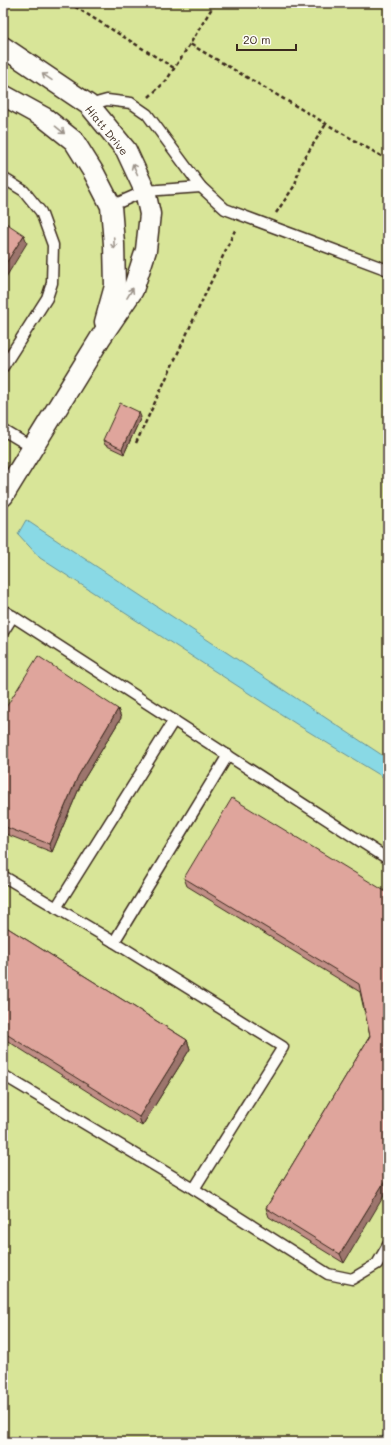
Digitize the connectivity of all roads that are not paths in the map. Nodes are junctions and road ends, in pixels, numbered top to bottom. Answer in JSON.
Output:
{"nodes":[{"id":1,"x":3,"y":47,"type":"edge"},
{"id":2,"x":3,"y":95,"type":"edge"},
{"id":3,"x":89,"y":105,"type":"junction"},
{"id":4,"x":3,"y":178,"type":"edge"},
{"id":5,"x":201,"y":187,"type":"junction"},
{"id":6,"x":145,"y":191,"type":"junction"},
{"id":7,"x":111,"y":206,"type":"junction"},
{"id":8,"x":388,"y":270,"type":"edge"},
{"id":9,"x":101,"y":337,"type":"junction"},
{"id":10,"x":3,"y":367,"type":"edge"},
{"id":11,"x":3,"y":430,"type":"edge"},
{"id":12,"x":33,"y":448,"type":"junction"},
{"id":13,"x":3,"y":496,"type":"edge"},
{"id":14,"x":3,"y":610,"type":"edge"},
{"id":15,"x":13,"y":616,"type":"junction"},
{"id":16,"x":3,"y":632,"type":"edge"},
{"id":17,"x":174,"y":720,"type":"junction"},
{"id":18,"x":228,"y":755,"type":"junction"},
{"id":19,"x":388,"y":859,"type":"edge"},
{"id":20,"x":3,"y":876,"type":"edge"},
{"id":21,"x":56,"y":908,"type":"junction"},
{"id":22,"x":114,"y":942,"type":"junction"},
{"id":23,"x":3,"y":1075,"type":"edge"},
{"id":24,"x":194,"y":1189,"type":"junction"},
{"id":25,"x":388,"y":1245,"type":"edge"}],
"edges":[{"from":3,"to":1,"type":"street","name":"Hiatt Drive","one_way":true},
{"from":2,"to":7,"type":"street","name":"Hiatt Drive","one_way":true},
{"from":3,"to":5,"type":"lane"},
{"from":6,"to":3,"type":"street","name":"Hiatt Drive","one_way":true},
{"from":4,"to":10,"type":"lane"},
{"from":5,"to":6,"type":"lane"},
{"from":5,"to":8,"type":"lane"},
{"from":6,"to":7,"type":"lane"},
{"from":9,"to":6,"type":"street","name":"Hiatt Drive","one_way":true},
{"from":7,"to":9,"type":"street","name":"Hiatt Drive","one_way":true},
{"from":9,"to":12,"type":"street","name":"Hiatt Drive"},
{"from":11,"to":12,"type":"lane"},
{"from":12,"to":13,"type":"street","name":"Hiatt Drive"},
{"from":14,"to":15,"type":"lane"},
{"from":15,"to":16,"type":"lane"},
{"from":15,"to":17,"type":"lane"},
{"from":17,"to":18,"type":"lane"},
{"from":17,"to":21,"type":"lane"},
{"from":18,"to":19,"type":"lane"},
{"from":18,"to":22,"type":"lane"},
{"from":20,"to":21,"type":"lane"},
{"from":21,"to":22,"type":"lane"},
{"from":22,"to":24,"type":"lane"},
{"from":23,"to":24,"type":"lane"},
{"from":24,"to":25,"type":"lane"}]}
